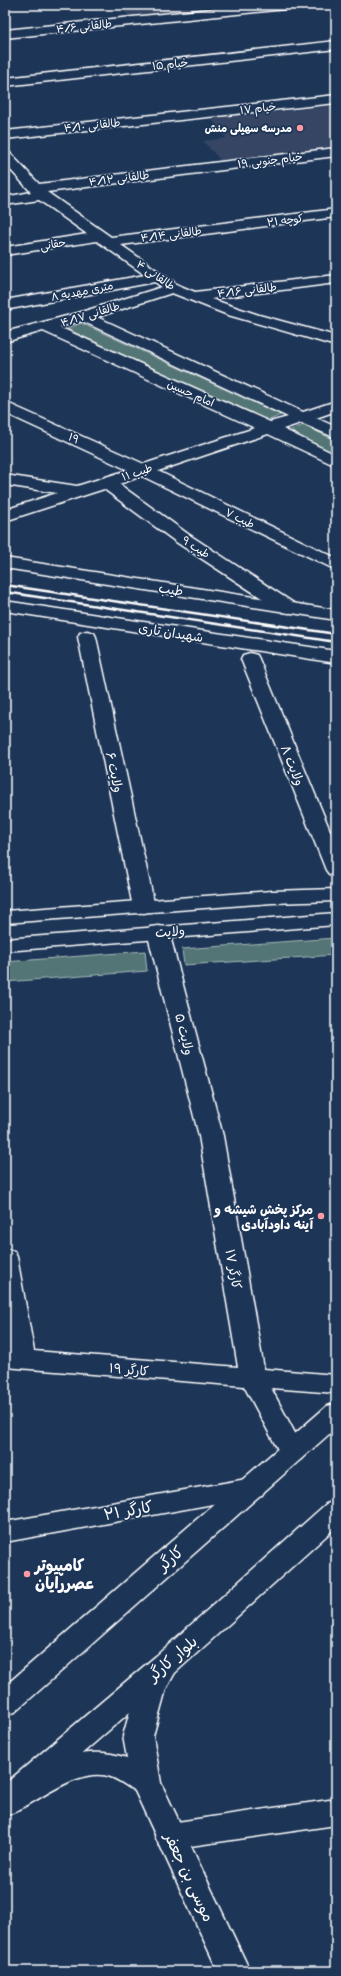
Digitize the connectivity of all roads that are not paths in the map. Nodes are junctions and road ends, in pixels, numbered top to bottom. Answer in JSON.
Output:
{"nodes":[{"id":1,"x":285,"y":5,"type":"edge"},
{"id":2,"x":5,"y":34,"type":"edge"},
{"id":3,"x":336,"y":45,"type":"edge"},
{"id":4,"x":5,"y":82,"type":"edge"},
{"id":5,"x":336,"y":99,"type":"edge"},
{"id":6,"x":179,"y":116,"type":"joint"},
{"id":7,"x":5,"y":135,"type":"edge"},
{"id":8,"x":336,"y":152,"type":"edge"},
{"id":9,"x":5,"y":157,"type":"edge"},
{"id":10,"x":203,"y":168,"type":"joint"},
{"id":11,"x":38,"y":192,"type":"junction"},
{"id":12,"x":5,"y":201,"type":"edge"},
{"id":13,"x":336,"y":213,"type":"edge"},
{"id":14,"x":234,"y":226,"type":"joint"},
{"id":15,"x":104,"y":239,"type":"junction"},
{"id":16,"x":5,"y":251,"type":"edge"},
{"id":17,"x":158,"y":277,"type":"junction"},
{"id":18,"x":336,"y":279,"type":"edge"},
{"id":19,"x":173,"y":288,"type":"junction"},
{"id":20,"x":193,"y":297,"type":"junction"},
{"id":21,"x":5,"y":305,"type":"edge"},
{"id":22,"x":83,"y":316,"type":"junction"},
{"id":23,"x":46,"y":327,"type":"junction"},
{"id":24,"x":5,"y":337,"type":"edge"},
{"id":25,"x":336,"y":341,"type":"edge"},
{"id":26,"x":336,"y":406,"type":"edge"},
{"id":27,"x":5,"y":407,"type":"edge"},
{"id":28,"x":302,"y":417,"type":"junction"},
{"id":29,"x":269,"y":428,"type":"junction"},
{"id":30,"x":336,"y":433,"type":"edge"},
{"id":31,"x":336,"y":461,"type":"edge"},
{"id":32,"x":144,"y":470,"type":"junction"},
{"id":33,"x":5,"y":480,"type":"edge"},
{"id":34,"x":106,"y":482,"type":"junction"},
{"id":35,"x":79,"y":491,"type":"junction"},
{"id":36,"x":5,"y":516,"type":"edge"},
{"id":37,"x":5,"y":563,"type":"edge"},
{"id":38,"x":336,"y":565,"type":"edge"},
{"id":39,"x":5,"y":606,"type":"edge"},
{"id":40,"x":289,"y":608,"type":"junction"},
{"id":41,"x":336,"y":615,"type":"edge"},
{"id":42,"x":87,"y":637,"type":"dead end"},
{"id":43,"x":336,"y":657,"type":"edge"},
{"id":44,"x":250,"y":660,"type":"dead end"},
{"id":45,"x":336,"y":870,"type":"edge"},
{"id":46,"x":336,"y":895,"type":"edge"},
{"id":47,"x":144,"y":907,"type":"junction"},
{"id":48,"x":5,"y":917,"type":"edge"},
{"id":49,"x":336,"y":919,"type":"edge"},
{"id":50,"x":158,"y":932,"type":"junction"},
{"id":51,"x":5,"y":945,"type":"edge"},
{"id":52,"x":211,"y":1136,"type":"joint"},
{"id":53,"x":5,"y":1257,"type":"edge"},
{"id":54,"x":14,"y":1359,"type":"edge"},
{"id":55,"x":253,"y":1379,"type":"junction"},
{"id":56,"x":336,"y":1384,"type":"edge"},
{"id":57,"x":336,"y":1413,"type":"edge"},
{"id":58,"x":292,"y":1452,"type":"junction"},
{"id":59,"x":252,"y":1488,"type":"junction"},
{"id":60,"x":336,"y":1511,"type":"edge"},
{"id":61,"x":5,"y":1532,"type":"edge"},
{"id":62,"x":166,"y":1664,"type":"junction"},
{"id":63,"x":5,"y":1704,"type":"edge"},
{"id":64,"x":146,"y":1783,"type":"junction"},
{"id":65,"x":5,"y":1803,"type":"edge"},
{"id":66,"x":336,"y":1812,"type":"edge"},
{"id":67,"x":170,"y":1836,"type":"junction"},
{"id":68,"x":234,"y":1971,"type":"edge"}],
"edges":[{"from":1,"to":2,"type":"street","name":"طالقانی ۴/۶"},
{"from":3,"to":4,"type":"street","name":"خیام ۱۵"},
{"from":5,"to":6,"type":"street","name":"خیام ۱۷"},
{"from":6,"to":7,"type":"street","name":"طالقانی ۴/۱۰"},
{"from":8,"to":10,"type":"street","name":"خیام جنوبی ۱۹"},
{"from":9,"to":11,"type":"street","name":"طالقانی ۴"},
{"from":10,"to":11,"type":"street","name":"طالقانی ۴/۱۲"},
{"from":11,"to":12,"type":"street","name":"طالقانی ۴/۱۲"},
{"from":11,"to":15,"type":"street","name":"طالقانی ۴"},
{"from":13,"to":14,"type":"street","name":"کوچه ۲۱"},
{"from":14,"to":15,"type":"street","name":"طالقانی ۴/۱۴"},
{"from":15,"to":16,"type":"street","name":"حقانی"},
{"from":15,"to":17,"type":"street","name":"طالقانی ۴"},
{"from":17,"to":19,"type":"street","name":"طالقانی ۴"},
{"from":17,"to":21,"type":"street","name":"۸ متری مهدیه"},
{"from":18,"to":20,"type":"street","name":"طالقانی ۴/۱۶"},
{"from":19,"to":20,"type":"street","name":"طالقانی ۴"},
{"from":19,"to":22,"type":"street","name":"طالقانی ۴/۱۷"},
{"from":20,"to":25,"type":"street","name":"طالقانی ۴"},
{"from":22,"to":23,"type":"street","name":"طالقانی ۴/۱۷"},
{"from":22,"to":28,"type":"street","name":"امام حسین"},
{"from":23,"to":24,"type":"street","name":"طالقانی ۴/۱۷"},
{"from":23,"to":29,"type":"street","name":"امام حسین"},
{"from":26,"to":28,"type":"street","name":"طیب ۱۱"},
{"from":27,"to":32,"type":"street","name":"۱۹"},
{"from":28,"to":29,"type":"street","name":"طیب ۱۱"},
{"from":28,"to":30,"type":"street","name":"امام حسین"},
{"from":29,"to":31,"type":"street","name":"امام حسین"},
{"from":29,"to":32,"type":"street","name":"طیب ۱۱"},
{"from":32,"to":34,"type":"street","name":"طیب ۱۱"},
{"from":32,"to":38,"type":"street","name":"طیب ۷"},
{"from":33,"to":35,"type":"street"},
{"from":34,"to":35,"type":"street","name":"طیب ۱۱"},
{"from":34,"to":40,"type":"street","name":"طیب ۹"},
{"from":35,"to":36,"type":"street","name":"طیب ۱۱"},
{"from":37,"to":40,"type":"street","name":"طیب"},
{"from":39,"to":43,"type":"street","name":"شهیدان تاری"},
{"from":40,"to":41,"type":"street","name":"طیب"},
{"from":42,"to":47,"type":"street","name":"ولایت ۶"},
{"from":44,"to":45,"type":"street","name":"ولایت ۸"},
{"from":46,"to":47,"type":"street","name":"ولایت"},
{"from":47,"to":48,"type":"street","name":"ولایت"},
{"from":49,"to":50,"type":"street","name":"ولایت"},
{"from":50,"to":51,"type":"street","name":"ولایت"},
{"from":50,"to":52,"type":"street","name":"ولایت ۵"},
{"from":52,"to":55,"type":"street","name":"کارگر ۱۷"},
{"from":53,"to":54,"type":"street"},
{"from":54,"to":55,"type":"street","name":"کارگر ۱۹"},
{"from":55,"to":56,"type":"street","name":"کارگر ۱۹"},
{"from":55,"to":58,"type":"street","name":"کارگر ۱۷"},
{"from":57,"to":58,"type":"street","name":"کارگر"},
{"from":58,"to":59,"type":"street","name":"کارگر"},
{"from":59,"to":61,"type":"street","name":"کارگر ۲۱"},
{"from":59,"to":63,"type":"street","name":"کارگر"},
{"from":60,"to":62,"type":"street","name":"بلوار کارگر"},
{"from":62,"to":64,"type":"street","name":"موسی بن جعفر"},
{"from":62,"to":65,"type":"street","name":"بلوار کارگر"},
{"from":64,"to":65,"type":"street"},
{"from":64,"to":67,"type":"street","name":"موسی بن جعفر"},
{"from":66,"to":67,"type":"street"},
{"from":67,"to":68,"type":"street","name":"موسی بن جعفر"}]}
